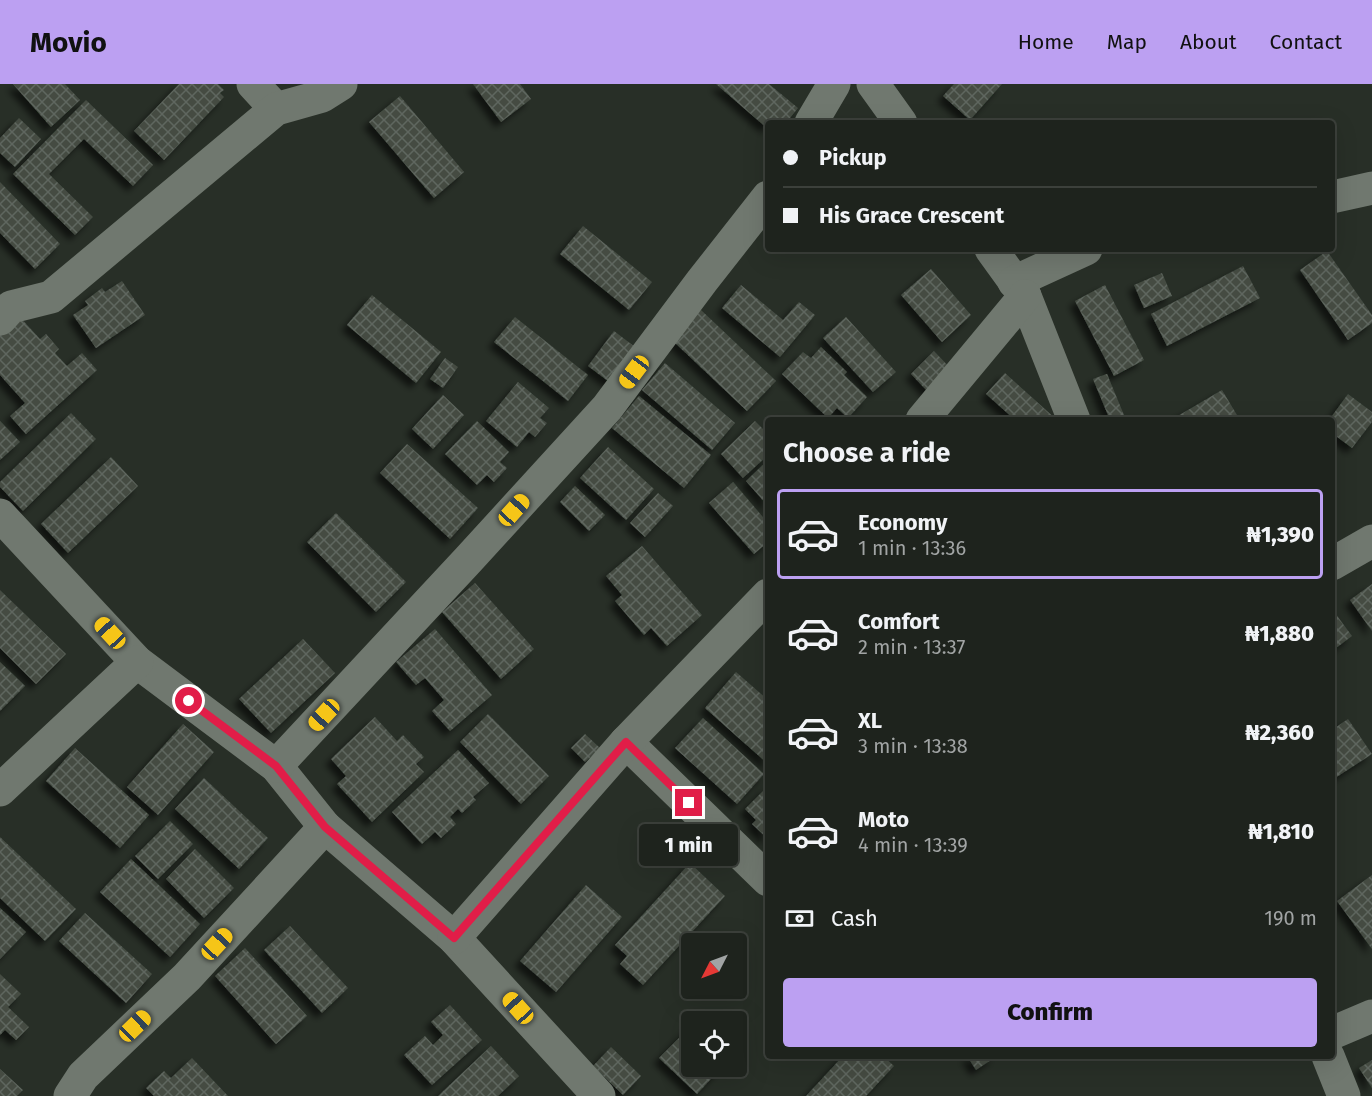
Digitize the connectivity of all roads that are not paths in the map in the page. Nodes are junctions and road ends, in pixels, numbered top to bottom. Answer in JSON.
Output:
{"nodes":[{"id":1,"x":253,"y":84,"type":"edge"},
{"id":2,"x":341,"y":84,"type":"edge"},
{"id":3,"x":834,"y":84,"type":"edge"},
{"id":4,"x":873,"y":84,"type":"edge"},
{"id":5,"x":276,"y":109,"type":"junction"},
{"id":6,"x":813,"y":120,"type":"edge"},
{"id":7,"x":899,"y":120,"type":"edge"},
{"id":8,"x":1372,"y":188,"type":"edge"},
{"id":9,"x":1335,"y":196,"type":"edge"},
{"id":10,"x":765,"y":201,"type":"edge"},
{"id":11,"x":993,"y":252,"type":"edge"},
{"id":12,"x":1081,"y":252,"type":"edge"},
{"id":13,"x":1020,"y":289,"type":"junction"},
{"id":14,"x":0,"y":319,"type":"edge"},
{"id":15,"x":923,"y":417,"type":"edge"},
{"id":16,"x":1073,"y":417,"type":"edge"},
{"id":17,"x":0,"y":515,"type":"edge"},
{"id":18,"x":1372,"y":541,"type":"edge"},
{"id":19,"x":1335,"y":562,"type":"edge"},
{"id":20,"x":765,"y":598,"type":"edge"},
{"id":21,"x":137,"y":662,"type":"junction"},
{"id":22,"x":626,"y":742,"type":"junction"},
{"id":23,"x":276,"y":766,"type":"junction"},
{"id":24,"x":0,"y":790,"type":"edge"},
{"id":25,"x":325,"y":827,"type":"junction"},
{"id":26,"x":765,"y":877,"type":"edge"},
{"id":27,"x":454,"y":938,"type":"junction"},
{"id":28,"x":1372,"y":1016,"type":"edge"},
{"id":29,"x":1335,"y":1032,"type":"edge"},
{"id":30,"x":1329,"y":1059,"type":"edge"},
{"id":31,"x":70,"y":1096,"type":"edge"},
{"id":32,"x":599,"y":1096,"type":"edge"},
{"id":33,"x":1344,"y":1096,"type":"edge"}],
"edges":[{"from":1,"to":5,"type":"street"},
{"from":2,"to":5,"type":"street"},
{"from":3,"to":6,"type":"street"},
{"from":4,"to":7,"type":"street"},
{"from":5,"to":14,"type":"street"},
{"from":8,"to":9,"type":"street"},
{"from":10,"to":23,"type":"street"},
{"from":11,"to":13,"type":"street"},
{"from":12,"to":13,"type":"street"},
{"from":13,"to":15,"type":"street"},
{"from":13,"to":16,"type":"street"},
{"from":17,"to":21,"type":"street"},
{"from":18,"to":19,"type":"street"},
{"from":20,"to":22,"type":"street"},
{"from":21,"to":23,"type":"street"},
{"from":21,"to":24,"type":"street"},
{"from":22,"to":26,"type":"street"},
{"from":22,"to":27,"type":"street"},
{"from":23,"to":25,"type":"street"},
{"from":25,"to":27,"type":"street"},
{"from":25,"to":31,"type":"street"},
{"from":27,"to":32,"type":"street"},
{"from":28,"to":29,"type":"street"},
{"from":30,"to":33,"type":"street"}]}
